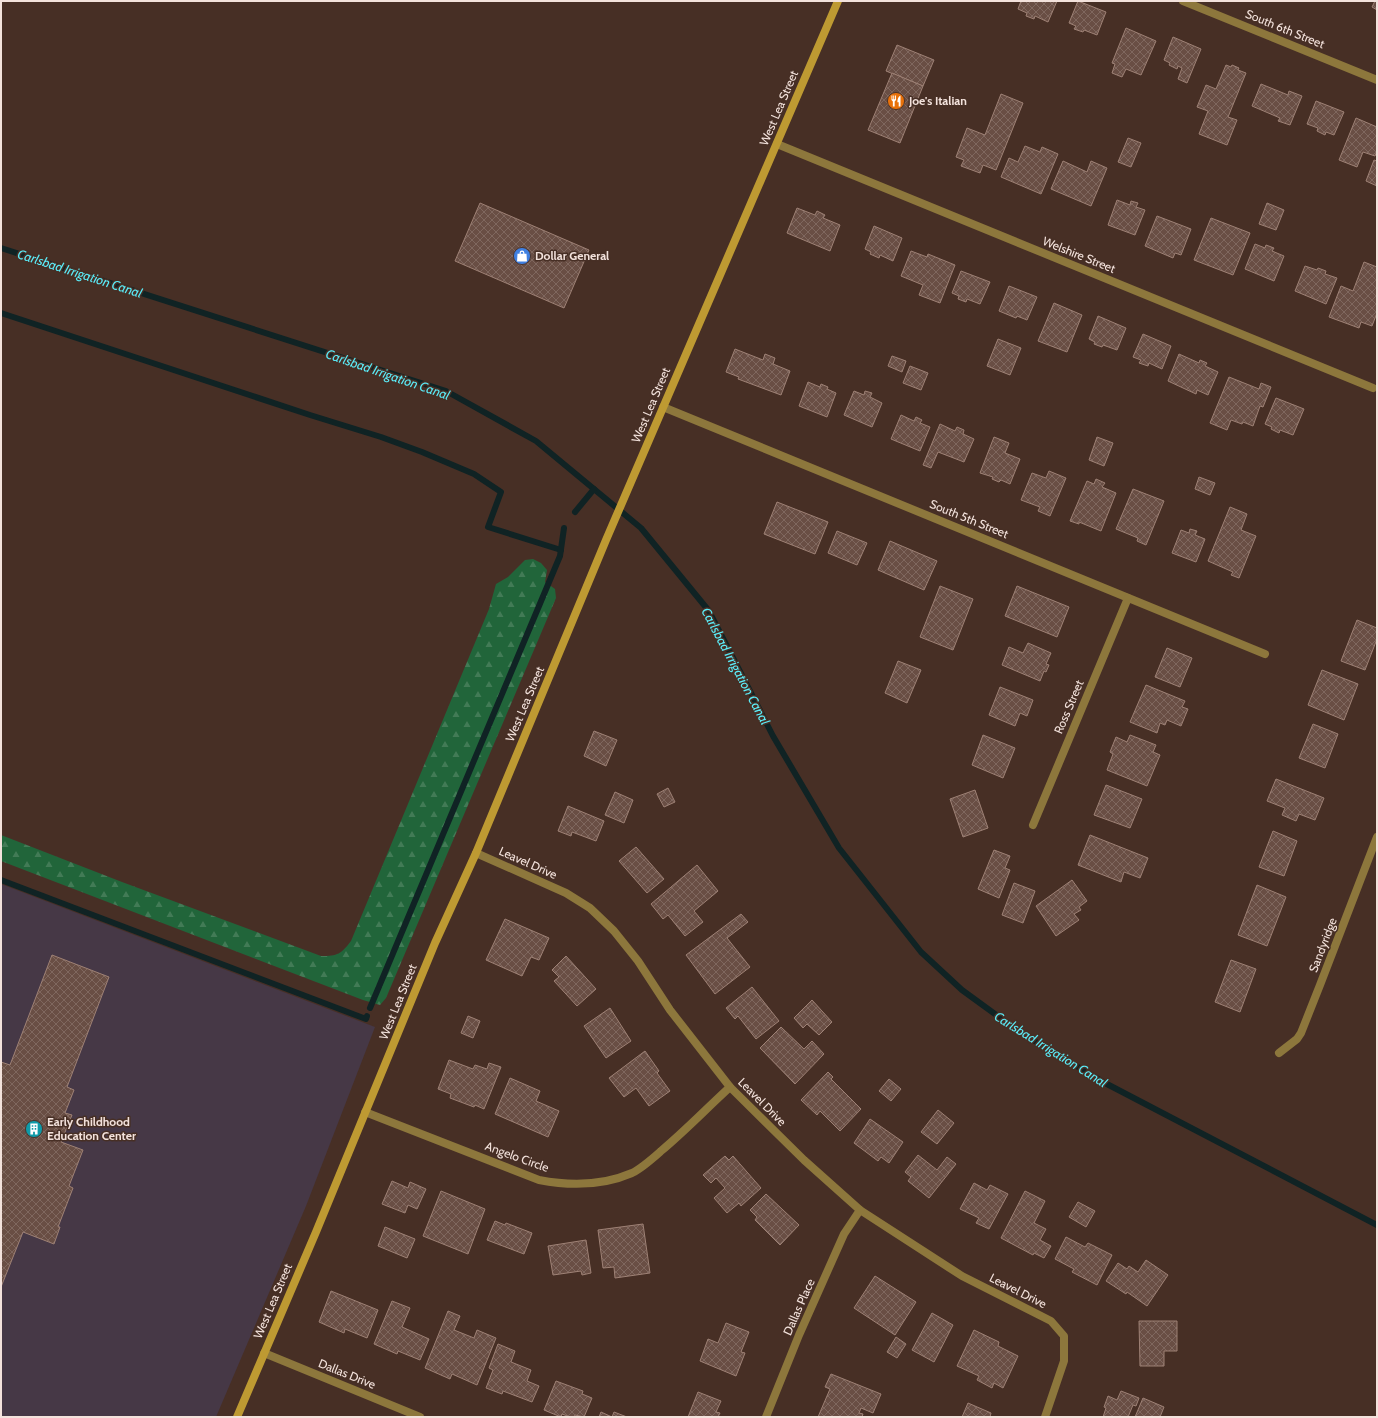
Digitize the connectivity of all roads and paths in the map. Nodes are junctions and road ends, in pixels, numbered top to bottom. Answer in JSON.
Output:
{"nodes":[{"id":1,"x":838,"y":1,"type":"edge"},
{"id":2,"x":1183,"y":1,"type":"edge"},
{"id":3,"x":1377,"y":80,"type":"edge"},
{"id":4,"x":777,"y":144,"type":"junction"},
{"id":5,"x":1373,"y":388,"type":"dead end"},
{"id":6,"x":663,"y":407,"type":"junction"},
{"id":7,"x":1128,"y":598,"type":"junction"},
{"id":8,"x":1265,"y":654,"type":"dead end"},
{"id":9,"x":1033,"y":825,"type":"dead end"},
{"id":10,"x":1377,"y":838,"type":"edge"},
{"id":11,"x":476,"y":853,"type":"junction"},
{"id":12,"x":1279,"y":1054,"type":"dead end"},
{"id":13,"x":730,"y":1087,"type":"junction"},
{"id":14,"x":365,"y":1112,"type":"junction"},
{"id":15,"x":860,"y":1210,"type":"junction"},
{"id":16,"x":264,"y":1353,"type":"junction"},
{"id":17,"x":237,"y":1417,"type":"edge"},
{"id":18,"x":420,"y":1417,"type":"edge"},
{"id":19,"x":766,"y":1417,"type":"edge"},
{"id":20,"x":1045,"y":1417,"type":"edge"}],
"edges":[{"from":1,"to":4,"type":"main road","name":"West Lea Street"},
{"from":2,"to":3,"type":"street","name":"South 6th Street"},
{"from":4,"to":5,"type":"street","name":"Welshire Street"},
{"from":4,"to":6,"type":"main road","name":"West Lea Street"},
{"from":6,"to":7,"type":"street","name":"South 5th Street"},
{"from":6,"to":11,"type":"main road","name":"West Lea Street"},
{"from":7,"to":8,"type":"street","name":"South 5th Street"},
{"from":7,"to":9,"type":"street","name":"Ross Street"},
{"from":10,"to":12,"type":"street","name":"Sandyridge"},
{"from":11,"to":13,"type":"street","name":"Leavel Drive"},
{"from":11,"to":14,"type":"main road","name":"West Lea Street"},
{"from":13,"to":14,"type":"street","name":"Angelo Circle"},
{"from":13,"to":15,"type":"street","name":"Leavel Drive"},
{"from":14,"to":16,"type":"main road","name":"West Lea Street"},
{"from":15,"to":19,"type":"street","name":"Dallas Place"},
{"from":15,"to":20,"type":"street","name":"Leavel Drive"},
{"from":16,"to":17,"type":"main road","name":"West Lea Street"},
{"from":16,"to":18,"type":"street","name":"Dallas Drive"}]}
